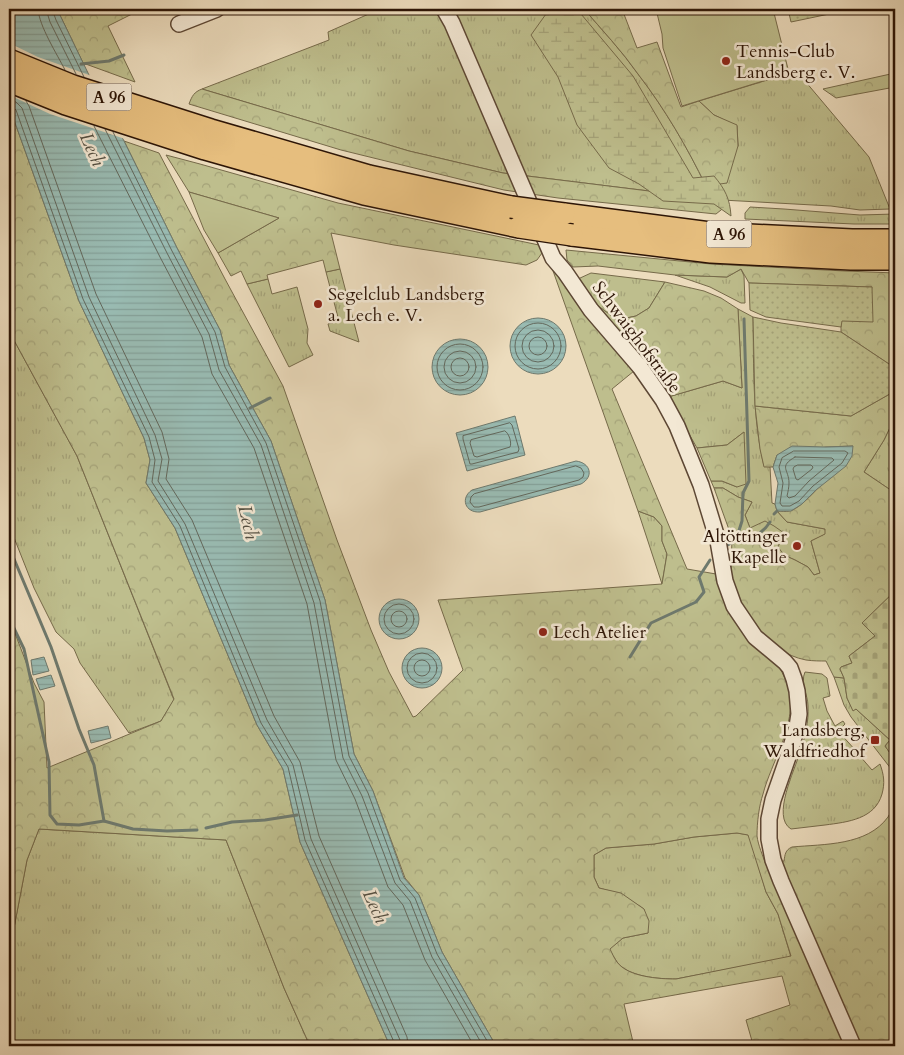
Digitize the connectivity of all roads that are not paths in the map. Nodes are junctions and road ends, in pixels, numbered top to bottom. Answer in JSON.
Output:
{"nodes":[{"id":1,"x":217,"y":9,"type":"edge"},
{"id":2,"x":444,"y":9,"type":"edge"},
{"id":3,"x":179,"y":24,"type":"dead end"},
{"id":4,"x":9,"y":60,"type":"edge"},
{"id":5,"x":9,"y":81,"type":"edge"},
{"id":6,"x":208,"y":139,"type":"junction"},
{"id":7,"x":895,"y":240,"type":"edge"},
{"id":8,"x":895,"y":259,"type":"edge"},
{"id":9,"x":853,"y":1046,"type":"edge"}],
"edges":[{"from":1,"to":3,"type":"street"},
{"from":2,"to":9,"type":"street","name":"Schwaighofstraße"},
{"from":4,"to":6,"type":"highway","number":"A 96"},
{"from":5,"to":6,"type":"highway","number":"A 96"},
{"from":6,"to":7,"type":"highway","number":"A 96","bridge":true},
{"from":6,"to":8,"type":"highway","number":"A 96","bridge":true}]}
